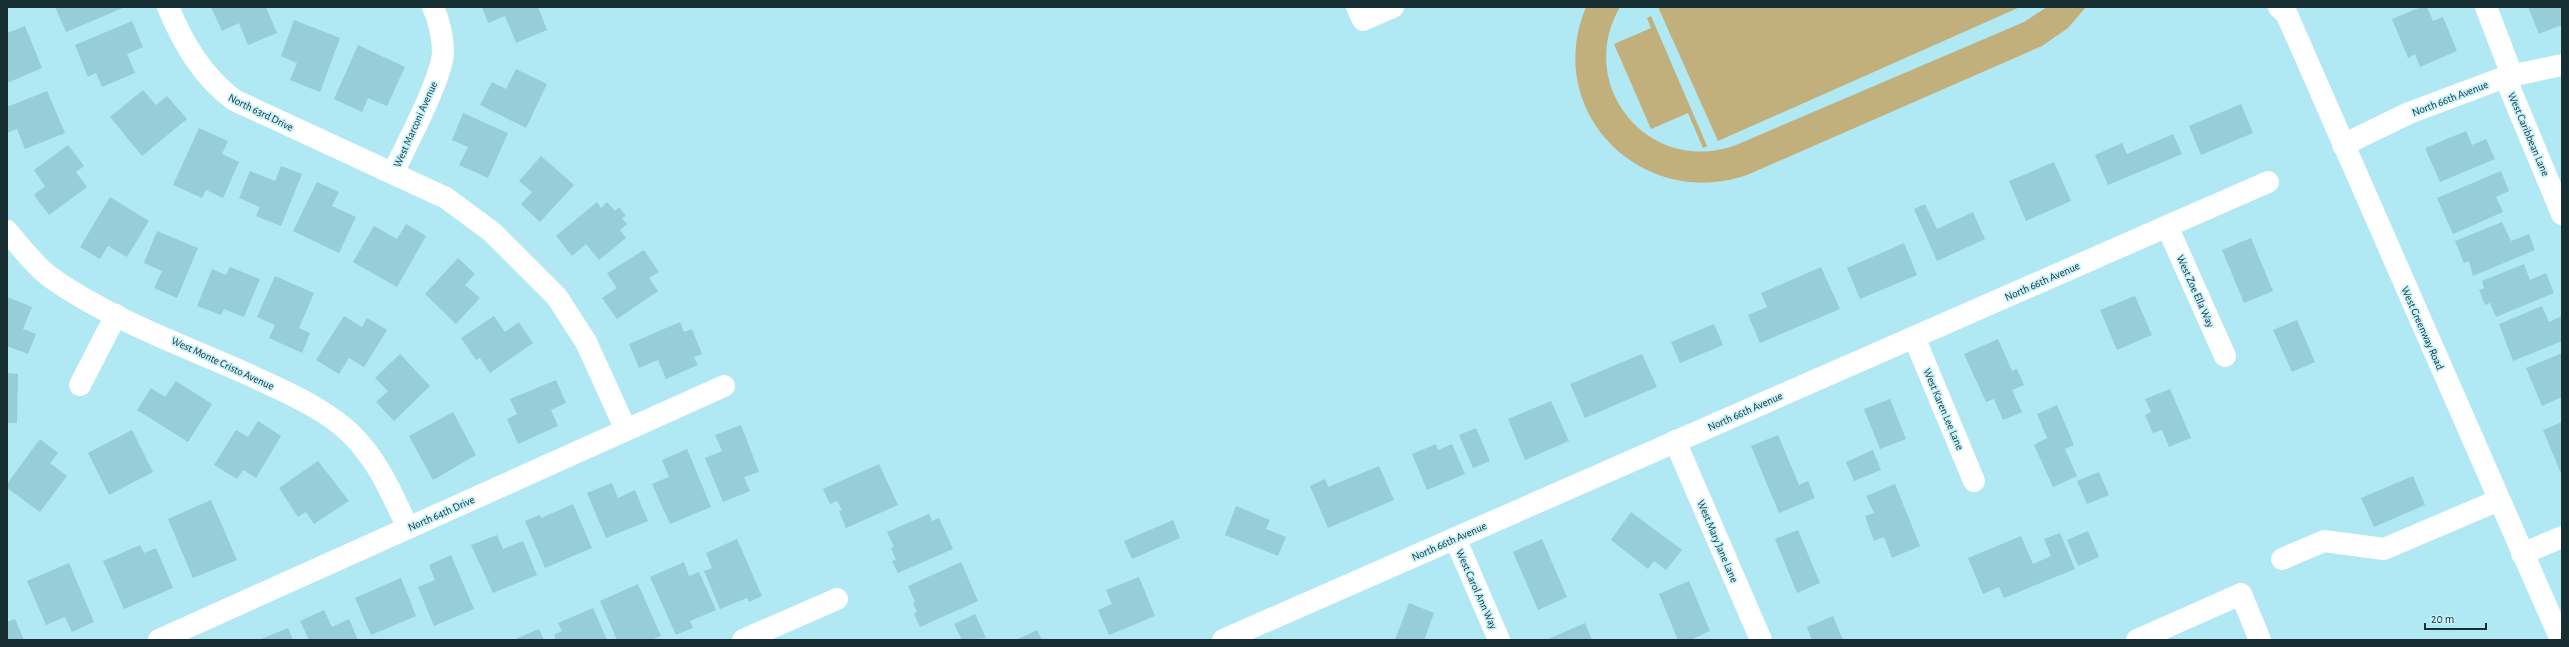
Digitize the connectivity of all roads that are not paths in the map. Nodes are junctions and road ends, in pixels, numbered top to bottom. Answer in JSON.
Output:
{"nodes":[{"id":1,"x":168,"y":7,"type":"edge"},
{"id":2,"x":433,"y":7,"type":"edge"},
{"id":3,"x":1357,"y":7,"type":"edge"},
{"id":4,"x":1393,"y":7,"type":"edge"},
{"id":5,"x":2486,"y":7,"type":"edge"},
{"id":6,"x":2284,"y":10,"type":"edge"},
{"id":7,"x":2562,"y":65,"type":"edge"},
{"id":8,"x":2509,"y":76,"type":"junction"},
{"id":9,"x":2343,"y":145,"type":"junction"},
{"id":10,"x":393,"y":173,"type":"junction"},
{"id":11,"x":2268,"y":182,"type":"dead end"},
{"id":12,"x":2562,"y":214,"type":"edge"},
{"id":13,"x":2167,"y":226,"type":"junction"},
{"id":14,"x":7,"y":231,"type":"edge"},
{"id":15,"x":116,"y":315,"type":"junction"},
{"id":16,"x":1914,"y":337,"type":"junction"},
{"id":17,"x":2225,"y":356,"type":"dead end"},
{"id":18,"x":80,"y":385,"type":"dead end"},
{"id":19,"x":724,"y":386,"type":"dead end"},
{"id":20,"x":626,"y":430,"type":"junction"},
{"id":21,"x":1676,"y":442,"type":"junction"},
{"id":22,"x":1974,"y":481,"type":"dead end"},
{"id":23,"x":2499,"y":500,"type":"junction"},
{"id":24,"x":408,"y":528,"type":"junction"},
{"id":25,"x":2562,"y":537,"type":"edge"},
{"id":26,"x":1455,"y":538,"type":"junction"},
{"id":27,"x":2522,"y":554,"type":"junction"},
{"id":28,"x":2282,"y":559,"type":"dead end"},
{"id":29,"x":837,"y":598,"type":"dead end"},
{"id":30,"x":159,"y":640,"type":"edge"},
{"id":31,"x":743,"y":640,"type":"edge"},
{"id":32,"x":1224,"y":640,"type":"edge"},
{"id":33,"x":1499,"y":640,"type":"edge"},
{"id":34,"x":1761,"y":640,"type":"edge"},
{"id":35,"x":2137,"y":640,"type":"edge"},
{"id":36,"x":2260,"y":640,"type":"edge"},
{"id":37,"x":2561,"y":640,"type":"edge"}],
"edges":[{"from":1,"to":10,"type":"street","name":"North 63rd Drive"},
{"from":2,"to":10,"type":"street","name":"West Marconi Avenue"},
{"from":3,"to":4,"type":"street"},
{"from":5,"to":8,"type":"street","name":"West Caribbean Lane"},
{"from":6,"to":9,"type":"street","name":"West Greenway Road"},
{"from":7,"to":8,"type":"street","name":"North 66th Avenue"},
{"from":8,"to":9,"type":"street","name":"North 66th Avenue"},
{"from":8,"to":12,"type":"street","name":"West Caribbean Lane"},
{"from":9,"to":23,"type":"street","name":"West Greenway Road"},
{"from":10,"to":20,"type":"street","name":"West Marconi Avenue"},
{"from":11,"to":13,"type":"street","name":"North 66th Avenue"},
{"from":13,"to":16,"type":"street","name":"North 66th Avenue"},
{"from":13,"to":17,"type":"street","name":"West Zoe Ella Way"},
{"from":14,"to":15,"type":"street","name":"West Monte Cristo Avenue"},
{"from":15,"to":18,"type":"street"},
{"from":15,"to":24,"type":"street","name":"West Monte Cristo Avenue"},
{"from":16,"to":21,"type":"street","name":"North 66th Avenue"},
{"from":16,"to":22,"type":"street","name":"West Karen Lee Lane"},
{"from":19,"to":20,"type":"street","name":"North 64th Drive"},
{"from":20,"to":24,"type":"street","name":"North 64th Drive"},
{"from":21,"to":26,"type":"street","name":"North 66th Avenue"},
{"from":21,"to":34,"type":"street","name":"West Mary Jane Lane"},
{"from":23,"to":27,"type":"street","name":"West Greenway Road"},
{"from":23,"to":28,"type":"street"},
{"from":24,"to":30,"type":"street","name":"North 64th Drive"},
{"from":25,"to":27,"type":"street"},
{"from":26,"to":32,"type":"street","name":"North 66th Avenue"},
{"from":26,"to":33,"type":"street","name":"West Carol Ann Way"},
{"from":27,"to":37,"type":"street","name":"West Greenway Road"},
{"from":29,"to":31,"type":"street"},
{"from":35,"to":36,"type":"street"}]}
